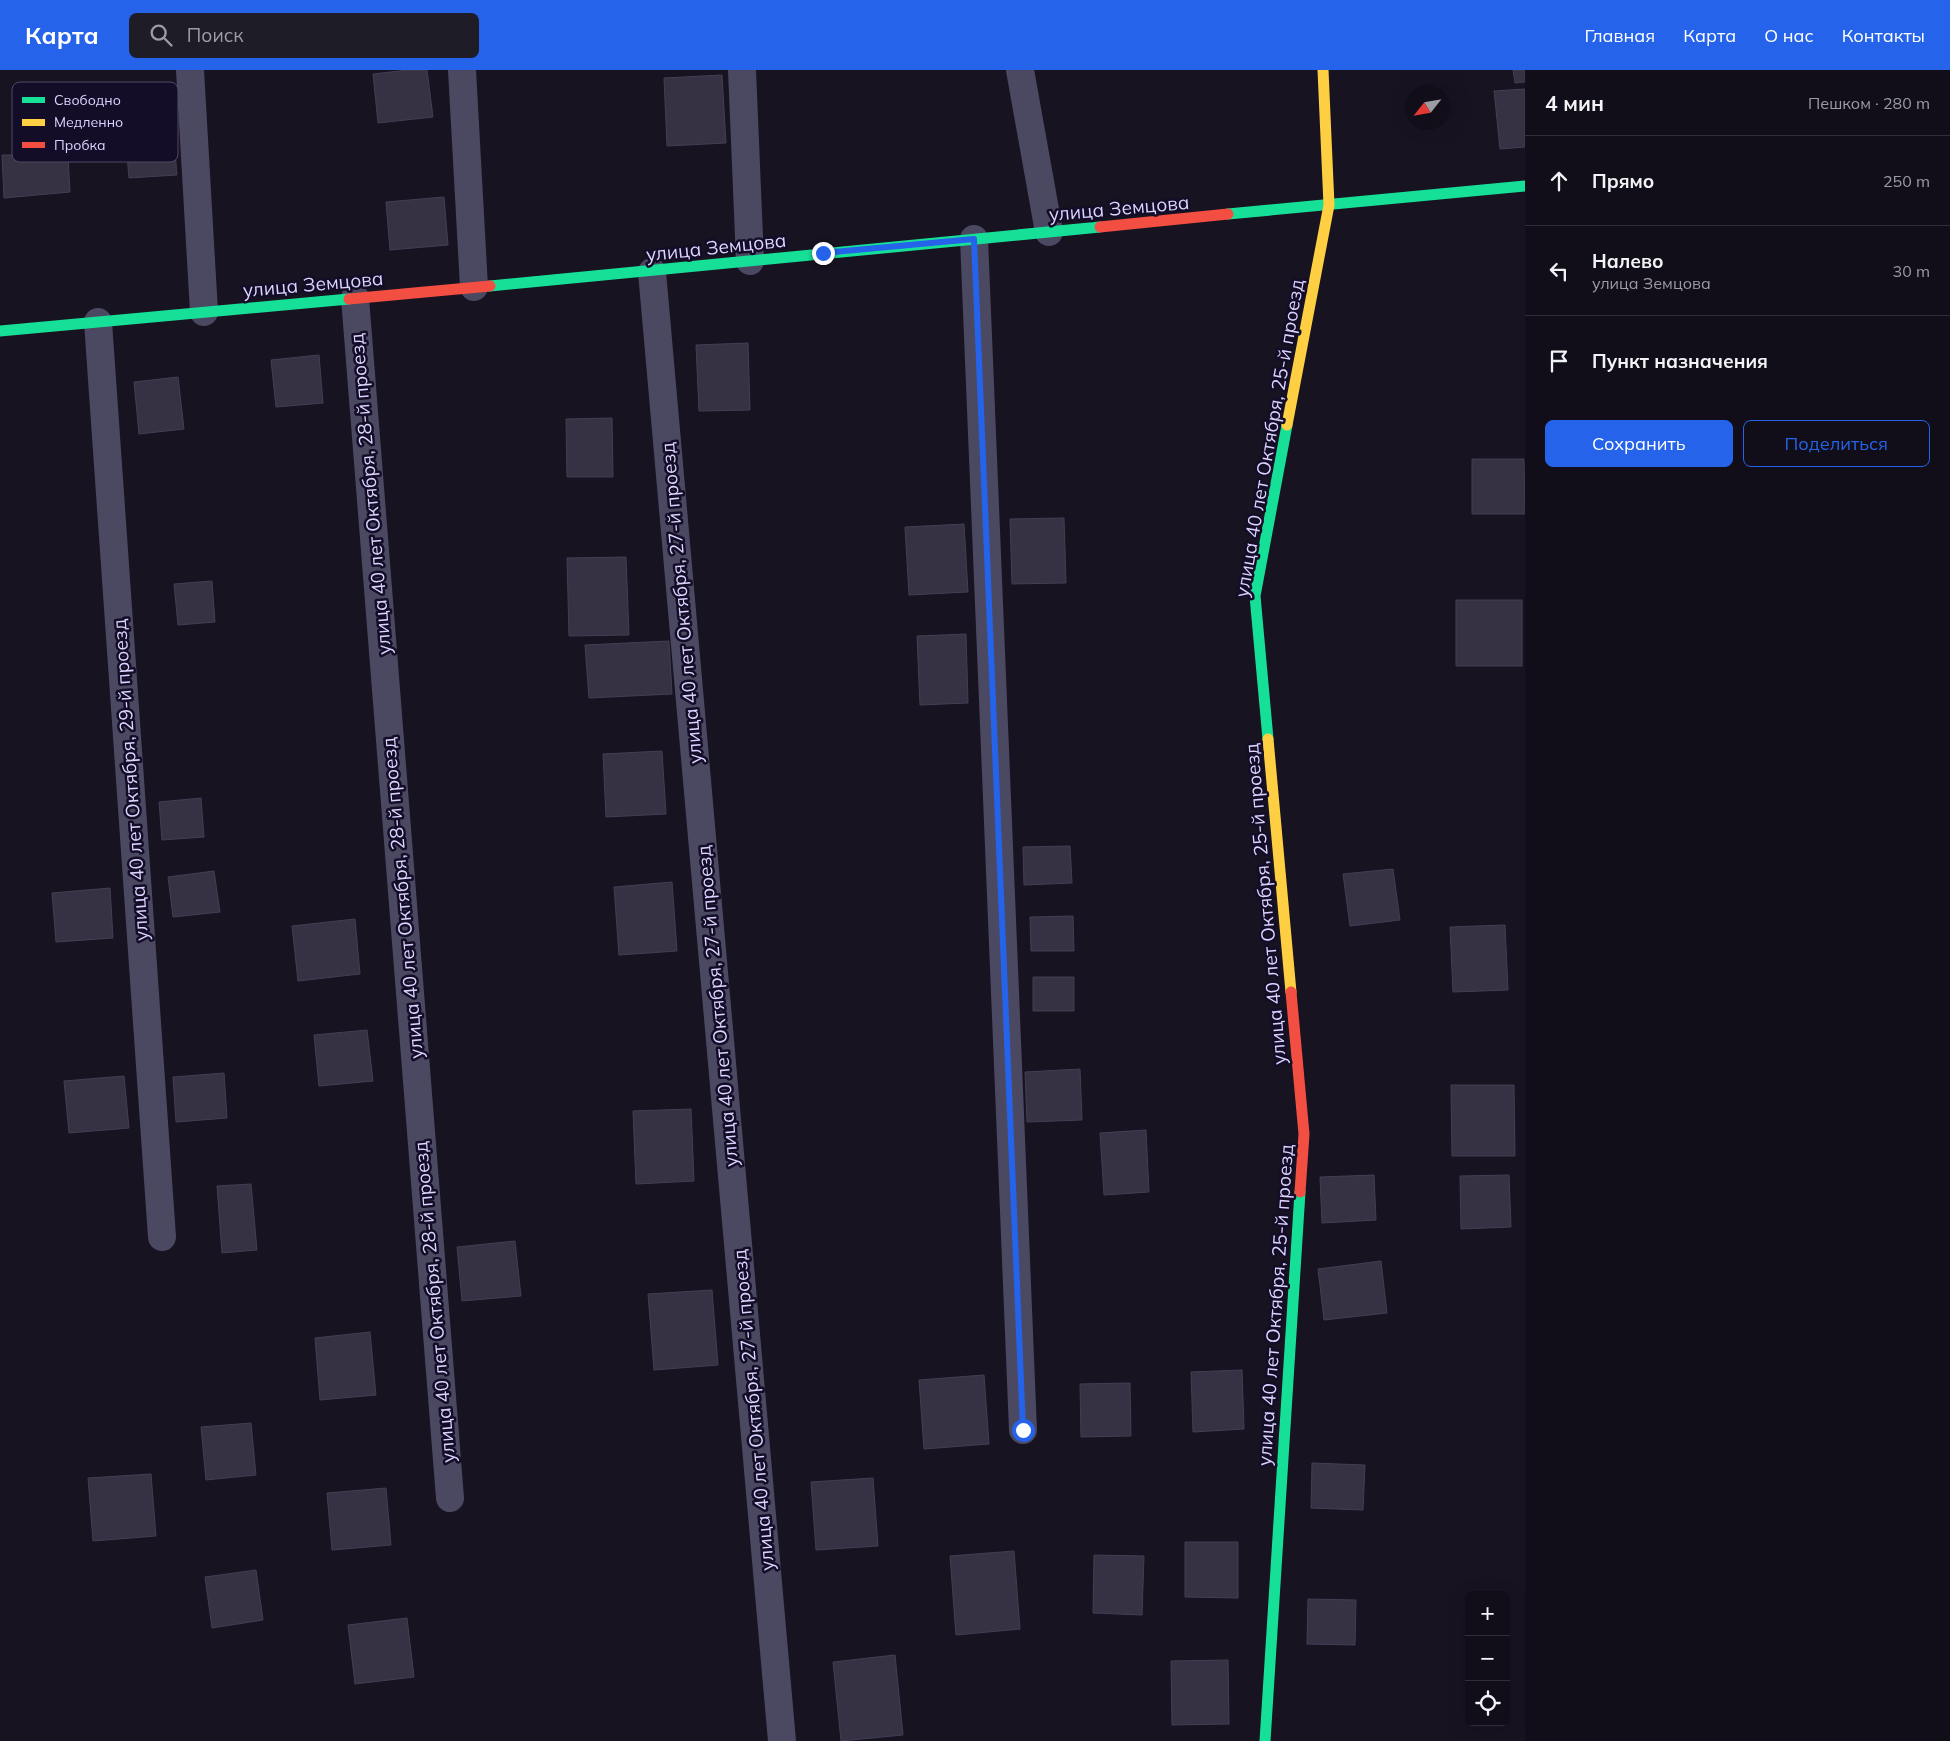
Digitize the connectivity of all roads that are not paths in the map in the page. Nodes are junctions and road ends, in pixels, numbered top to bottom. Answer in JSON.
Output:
{"nodes":[{"id":1,"x":190,"y":70,"type":"edge"},
{"id":2,"x":462,"y":70,"type":"edge"},
{"id":3,"x":742,"y":70,"type":"edge"},
{"id":4,"x":1020,"y":70,"type":"edge"},
{"id":5,"x":1323,"y":70,"type":"edge"},
{"id":6,"x":1525,"y":186,"type":"edge"},
{"id":7,"x":1329,"y":205,"type":"junction"},
{"id":8,"x":1049,"y":232,"type":"junction"},
{"id":9,"x":974,"y":239,"type":"junction"},
{"id":10,"x":750,"y":261,"type":"junction"},
{"id":11,"x":652,"y":272,"type":"junction"},
{"id":12,"x":474,"y":287,"type":"junction"},
{"id":13,"x":355,"y":298,"type":"junction"},
{"id":14,"x":204,"y":312,"type":"junction"},
{"id":15,"x":98,"y":322,"type":"junction"},
{"id":16,"x":0,"y":331,"type":"edge"},
{"id":17,"x":162,"y":1237,"type":"dead end"},
{"id":18,"x":1023,"y":1430,"type":"dead end"},
{"id":19,"x":450,"y":1498,"type":"dead end"},
{"id":20,"x":782,"y":1741,"type":"edge"},
{"id":21,"x":1265,"y":1741,"type":"edge"}],
"edges":[{"from":1,"to":14,"type":"street"},
{"from":2,"to":12,"type":"street"},
{"from":3,"to":10,"type":"street"},
{"from":4,"to":8,"type":"street"},
{"from":5,"to":7,"type":"street","name":"улица 40 лет Октября, 25-й проезд"},
{"from":6,"to":7,"type":"street","name":"улица Земцова"},
{"from":7,"to":8,"type":"street","name":"улица Земцова"},
{"from":7,"to":21,"type":"street","name":"улица 40 лет Октября, 25-й проезд"},
{"from":8,"to":9,"type":"street","name":"улица Земцова"},
{"from":9,"to":10,"type":"street","name":"улица Земцова"},
{"from":9,"to":18,"type":"street"},
{"from":10,"to":11,"type":"street","name":"улица Земцова"},
{"from":11,"to":12,"type":"street","name":"улица Земцова"},
{"from":11,"to":20,"type":"street","name":"улица 40 лет Октября, 27-й проезд"},
{"from":12,"to":13,"type":"street","name":"улица Земцова"},
{"from":13,"to":14,"type":"street","name":"улица Земцова"},
{"from":13,"to":19,"type":"street","name":"улица 40 лет Октября, 28-й проезд"},
{"from":14,"to":15,"type":"street","name":"улица Земцова"},
{"from":15,"to":16,"type":"street","name":"улица Земцова"},
{"from":15,"to":17,"type":"street","name":"улица 40 лет Октября, 29-й проезд"}]}
